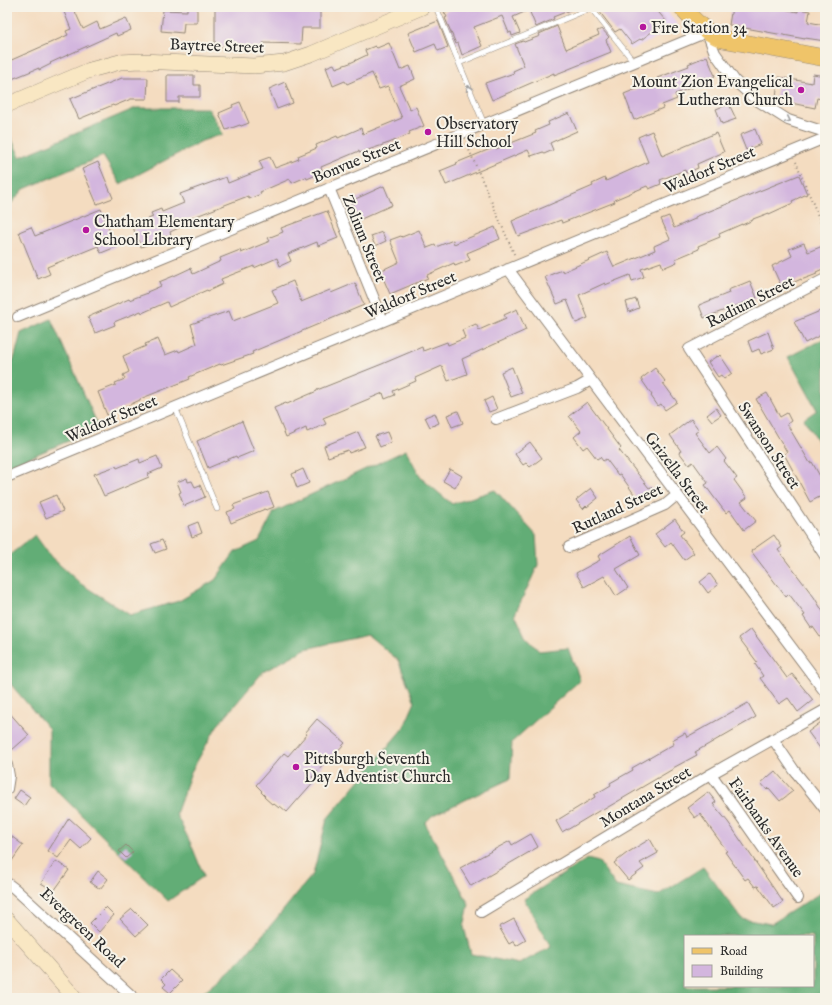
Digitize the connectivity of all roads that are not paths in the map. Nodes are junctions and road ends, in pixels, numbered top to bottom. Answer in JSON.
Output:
{"nodes":[{"id":1,"x":422,"y":7,"type":"edge"},
{"id":2,"x":436,"y":7,"type":"edge"},
{"id":3,"x":682,"y":7,"type":"edge"},
{"id":4,"x":590,"y":8,"type":"edge"},
{"id":5,"x":707,"y":32,"type":"junction"},
{"id":6,"x":825,"y":58,"type":"edge"},
{"id":7,"x":634,"y":62,"type":"junction"},
{"id":8,"x":459,"y":63,"type":"junction"},
{"id":9,"x":7,"y":105,"type":"edge"},
{"id":10,"x":484,"y":124,"type":"junction"},
{"id":11,"x":825,"y":132,"type":"edge"},
{"id":12,"x":825,"y":138,"type":"edge"},
{"id":13,"x":329,"y":188,"type":"junction"},
{"id":14,"x":508,"y":269,"type":"junction"},
{"id":15,"x":825,"y":279,"type":"edge"},
{"id":16,"x":18,"y":317,"type":"dead end"},
{"id":17,"x":383,"y":321,"type":"junction"},
{"id":18,"x":689,"y":349,"type":"joint"},
{"id":19,"x":591,"y":380,"type":"junction"},
{"id":20,"x":175,"y":408,"type":"junction"},
{"id":21,"x":496,"y":419,"type":"dead end"},
{"id":22,"x":7,"y":478,"type":"edge"},
{"id":23,"x":677,"y":495,"type":"junction"},
{"id":24,"x":217,"y":508,"type":"dead end"},
{"id":25,"x":569,"y":547,"type":"dead end"},
{"id":26,"x":825,"y":556,"type":"edge"},
{"id":27,"x":825,"y":692,"type":"edge"},
{"id":28,"x":825,"y":710,"type":"edge"},
{"id":29,"x":773,"y":739,"type":"junction"},
{"id":30,"x":7,"y":765,"type":"edge"},
{"id":31,"x":711,"y":774,"type":"junction"},
{"id":32,"x":7,"y":789,"type":"edge"},
{"id":33,"x":825,"y":809,"type":"edge"},
{"id":34,"x":7,"y":883,"type":"edge"},
{"id":35,"x":798,"y":898,"type":"dead end"},
{"id":36,"x":481,"y":912,"type":"dead end"},
{"id":37,"x":7,"y":920,"type":"edge"},
{"id":38,"x":62,"y":983,"type":"junction"},
{"id":39,"x":68,"y":998,"type":"edge"},
{"id":40,"x":75,"y":998,"type":"edge"},
{"id":41,"x":134,"y":998,"type":"edge"}],
"edges":[{"from":1,"to":9,"type":"street","name":"Baytree Street"},
{"from":2,"to":8,"type":"lane"},
{"from":3,"to":5,"type":"main road"},
{"from":4,"to":7,"type":"lane"},
{"from":4,"to":8,"type":"lane"},
{"from":5,"to":6,"type":"main road"},
{"from":5,"to":7,"type":"street","name":"Bonvue Street"},
{"from":5,"to":11,"type":"street","one_way":true},
{"from":7,"to":10,"type":"street","name":"Bonvue Street"},
{"from":10,"to":8,"type":"lane","one_way":true},
{"from":10,"to":13,"type":"street","name":"Bonvue Street"},
{"from":12,"to":14,"type":"street","name":"Waldorf Street"},
{"from":13,"to":16,"type":"street","name":"Bonvue Street"},
{"from":13,"to":17,"type":"street","name":"Zolium Street"},
{"from":14,"to":17,"type":"street","name":"Waldorf Street"},
{"from":14,"to":19,"type":"street","name":"Grizella Street"},
{"from":15,"to":18,"type":"street","name":"Radium Street"},
{"from":17,"to":20,"type":"street","name":"Waldorf Street"},
{"from":18,"to":26,"type":"street","name":"Swanson Street"},
{"from":19,"to":21,"type":"street"},
{"from":19,"to":23,"type":"street","name":"Grizella Street"},
{"from":20,"to":22,"type":"street","name":"Waldorf Street"},
{"from":20,"to":24,"type":"lane"},
{"from":23,"to":25,"type":"street","name":"Rutland Street"},
{"from":23,"to":27,"type":"street","name":"Grizella Street"},
{"from":28,"to":29,"type":"street","name":"Montana Street"},
{"from":29,"to":31,"type":"street","name":"Montana Street"},
{"from":29,"to":33,"type":"street"},
{"from":30,"to":32,"type":"street"},
{"from":31,"to":35,"type":"street","name":"Fairbanks Avenue"},
{"from":31,"to":36,"type":"street","name":"Montana Street"},
{"from":34,"to":41,"type":"street","name":"Evergreen Road"},
{"from":37,"to":38,"type":"street"},
{"from":38,"to":39,"type":"street"},
{"from":38,"to":40,"type":"street"}]}
